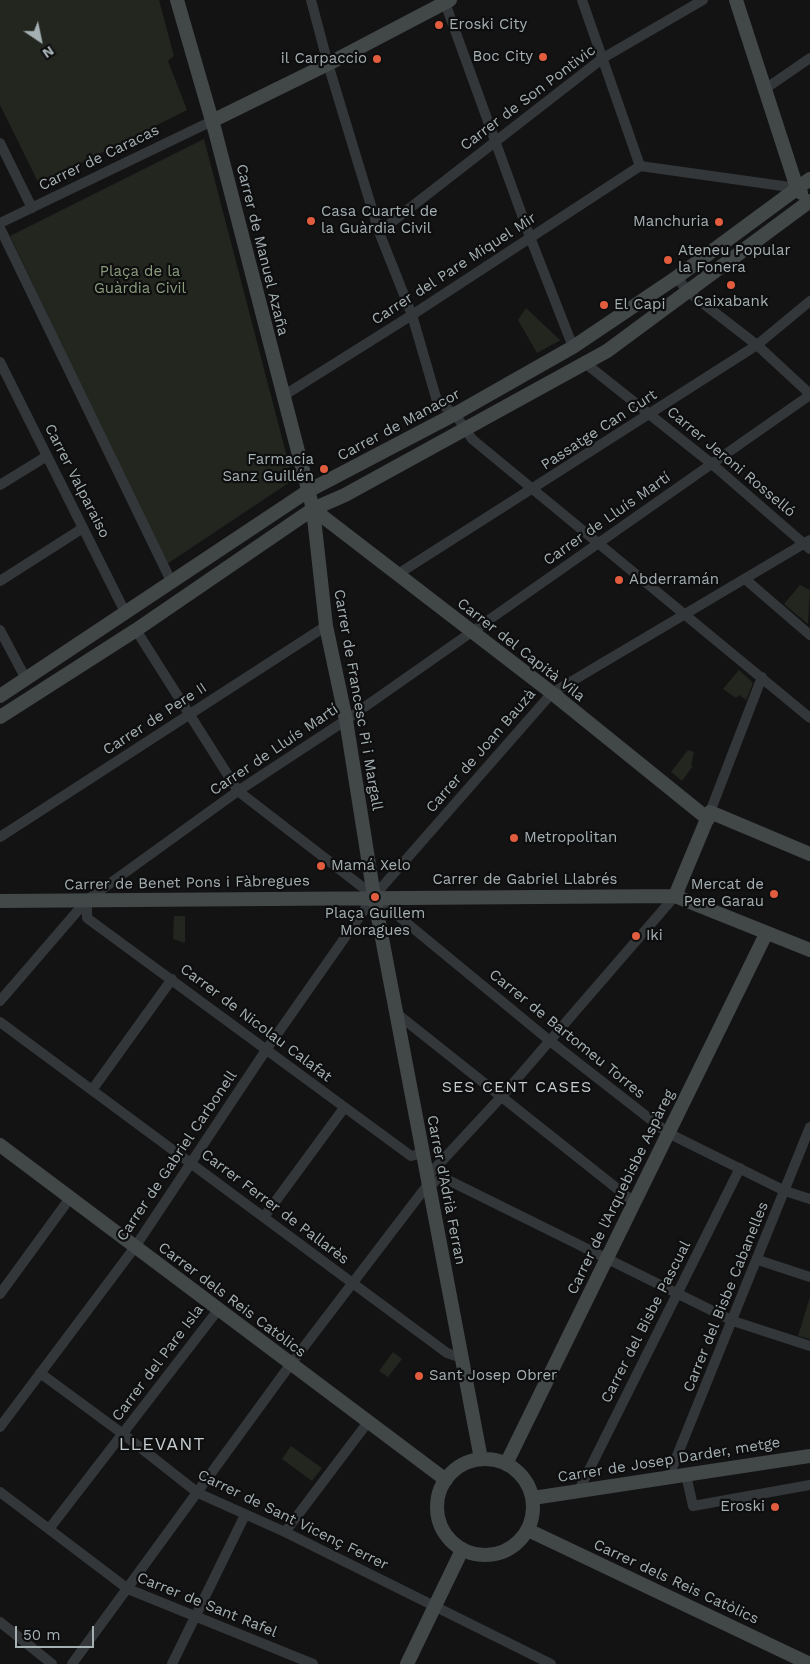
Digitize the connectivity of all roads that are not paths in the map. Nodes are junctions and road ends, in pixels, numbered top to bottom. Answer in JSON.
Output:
{"nodes":[{"id":1,"x":177,"y":0,"type":"edge"},
{"id":2,"x":310,"y":0,"type":"edge"},
{"id":3,"x":582,"y":0,"type":"edge"},
{"id":4,"x":703,"y":0,"type":"edge"},
{"id":5,"x":736,"y":0,"type":"edge"},
{"id":6,"x":446,"y":1,"type":"edge"},
{"id":7,"x":603,"y":58,"type":"junction"},
{"id":8,"x":810,"y":58,"type":"edge"},
{"id":9,"x":328,"y":64,"type":"junction"},
{"id":10,"x":765,"y":89,"type":"junction"},
{"id":11,"x":212,"y":121,"type":"junction"},
{"id":12,"x":495,"y":142,"type":"junction"},
{"id":13,"x":0,"y":143,"type":"edge"},
{"id":14,"x":640,"y":166,"type":"junction"},
{"id":15,"x":810,"y":179,"type":"edge"},
{"id":16,"x":797,"y":188,"type":"junction"},
{"id":17,"x":809,"y":202,"type":"edge"},
{"id":18,"x":32,"y":208,"type":"junction"},
{"id":19,"x":0,"y":223,"type":"edge"},
{"id":20,"x":0,"y":228,"type":"edge"},
{"id":21,"x":379,"y":232,"type":"junction"},
{"id":22,"x":530,"y":237,"type":"junction"},
{"id":23,"x":677,"y":277,"type":"junction"},
{"id":24,"x":687,"y":291,"type":"junction"},
{"id":25,"x":810,"y":301,"type":"edge"},
{"id":26,"x":412,"y":315,"type":"junction"},
{"id":27,"x":757,"y":345,"type":"junction"},
{"id":28,"x":574,"y":347,"type":"junction"},
{"id":29,"x":0,"y":362,"type":"edge"},
{"id":30,"x":585,"y":363,"type":"junction"},
{"id":31,"x":3,"y":375,"type":"edge"},
{"id":32,"x":810,"y":395,"type":"edge"},
{"id":33,"x":283,"y":396,"type":"junction"},
{"id":34,"x":455,"y":414,"type":"junction"},
{"id":35,"x":651,"y":414,"type":"junction"},
{"id":36,"x":465,"y":429,"type":"junction"},
{"id":37,"x":47,"y":456,"type":"junction"},
{"id":38,"x":712,"y":464,"type":"junction"},
{"id":39,"x":0,"y":485,"type":"edge"},
{"id":40,"x":534,"y":489,"type":"junction"},
{"id":41,"x":308,"y":491,"type":"junction"},
{"id":42,"x":313,"y":509,"type":"junction"},
{"id":43,"x":83,"y":528,"type":"junction"},
{"id":44,"x":599,"y":544,"type":"junction"},
{"id":45,"x":808,"y":544,"type":"edge"},
{"id":46,"x":398,"y":574,"type":"junction"},
{"id":47,"x":745,"y":579,"type":"junction"},
{"id":48,"x":0,"y":581,"type":"edge"},
{"id":49,"x":172,"y":583,"type":"junction"},
{"id":50,"x":126,"y":614,"type":"junction"},
{"id":51,"x":684,"y":615,"type":"junction"},
{"id":52,"x":326,"y":626,"type":"junction"},
{"id":53,"x":0,"y":630,"type":"edge"},
{"id":54,"x":136,"y":630,"type":"junction"},
{"id":55,"x":472,"y":632,"type":"junction"},
{"id":56,"x":810,"y":635,"type":"edge"},
{"id":57,"x":77,"y":668,"type":"junction"},
{"id":58,"x":762,"y":677,"type":"junction"},
{"id":59,"x":26,"y":679,"type":"junction"},
{"id":60,"x":552,"y":693,"type":"junction"},
{"id":61,"x":0,"y":696,"type":"edge"},
{"id":62,"x":189,"y":714,"type":"junction"},
{"id":63,"x":0,"y":717,"type":"edge"},
{"id":64,"x":810,"y":718,"type":"edge"},
{"id":65,"x":346,"y":720,"type":"junction"},
{"id":66,"x":238,"y":791,"type":"junction"},
{"id":67,"x":709,"y":816,"type":"junction"},
{"id":68,"x":2,"y":832,"type":"edge"},
{"id":69,"x":809,"y":850,"type":"edge"},
{"id":70,"x":374,"y":896,"type":"junction"},
{"id":71,"x":675,"y":896,"type":"junction"},
{"id":72,"x":86,"y":900,"type":"junction"},
{"id":73,"x":0,"y":901,"type":"edge"},
{"id":74,"x":766,"y":934,"type":"junction"},
{"id":75,"x":810,"y":950,"type":"edge"},
{"id":76,"x":172,"y":980,"type":"junction"},
{"id":77,"x":0,"y":1001,"type":"edge"},
{"id":78,"x":396,"y":1013,"type":"junction"},
{"id":79,"x":0,"y":1022,"type":"edge"},
{"id":80,"x":550,"y":1042,"type":"junction"},
{"id":81,"x":266,"y":1050,"type":"junction"},
{"id":82,"x":92,"y":1090,"type":"junction"},
{"id":83,"x":502,"y":1096,"type":"junction"},
{"id":84,"x":344,"y":1108,"type":"junction"},
{"id":85,"x":810,"y":1127,"type":"edge"},
{"id":86,"x":668,"y":1134,"type":"junction"},
{"id":87,"x":2,"y":1150,"type":"edge"},
{"id":88,"x":423,"y":1153,"type":"junction"},
{"id":89,"x":191,"y":1163,"type":"junction"},
{"id":90,"x":740,"y":1168,"type":"junction"},
{"id":91,"x":428,"y":1180,"type":"junction"},
{"id":92,"x":785,"y":1191,"type":"junction"},
{"id":93,"x":70,"y":1198,"type":"junction"},
{"id":94,"x":810,"y":1199,"type":"edge"},
{"id":95,"x":634,"y":1202,"type":"junction"},
{"id":96,"x":264,"y":1217,"type":"junction"},
{"id":97,"x":135,"y":1247,"type":"junction"},
{"id":98,"x":607,"y":1258,"type":"junction"},
{"id":99,"x":758,"y":1260,"type":"junction"},
{"id":100,"x":810,"y":1276,"type":"edge"},
{"id":101,"x":352,"y":1283,"type":"junction"},
{"id":102,"x":0,"y":1294,"type":"edge"},
{"id":103,"x":677,"y":1294,"type":"junction"},
{"id":104,"x":218,"y":1310,"type":"junction"},
{"id":105,"x":733,"y":1321,"type":"junction"},
{"id":106,"x":810,"y":1346,"type":"edge"},
{"id":107,"x":462,"y":1358,"type":"junction"},
{"id":108,"x":290,"y":1365,"type":"junction"},
{"id":109,"x":40,"y":1373,"type":"junction"},
{"id":110,"x":368,"y":1422,"type":"junction"},
{"id":111,"x":0,"y":1428,"type":"edge"},
{"id":112,"x":123,"y":1434,"type":"junction"},
{"id":113,"x":810,"y":1456,"type":"edge"},
{"id":114,"x":481,"y":1460,"type":"junction"},
{"id":115,"x":506,"y":1464,"type":"junction"},
{"id":116,"x":686,"y":1475,"type":"junction"},
{"id":117,"x":668,"y":1478,"type":"junction"},
{"id":118,"x":446,"y":1480,"type":"junction"},
{"id":119,"x":810,"y":1486,"type":"edge"},
{"id":120,"x":579,"y":1490,"type":"junction"},
{"id":121,"x":0,"y":1492,"type":"edge"},
{"id":122,"x":198,"y":1493,"type":"junction"},
{"id":123,"x":533,"y":1498,"type":"junction"},
{"id":124,"x":244,"y":1515,"type":"junction"},
{"id":125,"x":49,"y":1529,"type":"junction"},
{"id":126,"x":528,"y":1530,"type":"junction"},
{"id":127,"x":285,"y":1532,"type":"junction"},
{"id":128,"x":462,"y":1550,"type":"junction"},
{"id":129,"x":128,"y":1589,"type":"junction"},
{"id":130,"x":434,"y":1607,"type":"junction"},
{"id":131,"x":194,"y":1617,"type":"junction"},
{"id":132,"x":0,"y":1622,"type":"edge"},
{"id":133,"x":52,"y":1664,"type":"edge"},
{"id":134,"x":72,"y":1664,"type":"edge"},
{"id":135,"x":172,"y":1664,"type":"edge"},
{"id":136,"x":313,"y":1664,"type":"edge"},
{"id":137,"x":407,"y":1664,"type":"edge"},
{"id":138,"x":551,"y":1664,"type":"edge"},
{"id":139,"x":810,"y":1664,"type":"edge"}],
"edges":[{"from":1,"to":11,"type":"street","name":"Carrer de Manuel Azaña"},
{"from":2,"to":9,"type":"street"},
{"from":3,"to":7,"type":"street"},
{"from":4,"to":7,"type":"street","name":"Carrer de Son Pontivic"},
{"from":5,"to":10,"type":"street"},
{"from":6,"to":9,"type":"street"},
{"from":6,"to":12,"type":"street"},
{"from":7,"to":12,"type":"street","name":"Carrer de Son Pontivic"},
{"from":7,"to":14,"type":"street"},
{"from":8,"to":10,"type":"street"},
{"from":9,"to":11,"type":"street"},
{"from":9,"to":21,"type":"street"},
{"from":10,"to":16,"type":"street"},
{"from":11,"to":18,"type":"street","name":"Carrer de Caracas"},
{"from":11,"to":33,"type":"street","name":"Carrer de Manuel Azaña"},
{"from":12,"to":21,"type":"street","name":"Carrer de Son Pontivic"},
{"from":12,"to":22,"type":"street"},
{"from":13,"to":18,"type":"street"},
{"from":14,"to":16,"type":"street"},
{"from":14,"to":22,"type":"street","name":"Carrer del Pare Miquel Mir"},
{"from":15,"to":16,"type":"street","name":"Carrer de Manacor"},
{"from":16,"to":17,"type":"street"},
{"from":16,"to":23,"type":"street","name":"Carrer de Manacor"},
{"from":17,"to":24,"type":"street"},
{"from":18,"to":19,"type":"street","name":"Carrer de Caracas"},
{"from":20,"to":49,"type":"street"},
{"from":21,"to":26,"type":"street"},
{"from":22,"to":26,"type":"street","name":"Carrer del Pare Miquel Mir"},
{"from":22,"to":28,"type":"street"},
{"from":23,"to":24,"type":"street"},
{"from":23,"to":28,"type":"street","name":"Carrer de Manacor"},
{"from":24,"to":27,"type":"street"},
{"from":24,"to":30,"type":"street"},
{"from":25,"to":27,"type":"street","name":"Passatge Can Curt"},
{"from":26,"to":33,"type":"street","name":"Carrer del Pare Miquel Mir"},
{"from":26,"to":34,"type":"street"},
{"from":27,"to":32,"type":"street"},
{"from":27,"to":35,"type":"street","name":"Passatge Can Curt"},
{"from":28,"to":34,"type":"street","name":"Carrer de Manacor"},
{"from":29,"to":31,"type":"street","name":"Carrer Valparaiso"},
{"from":30,"to":35,"type":"street","name":"Carrer Jeroni Rosselló"},
{"from":30,"to":36,"type":"street"},
{"from":31,"to":37,"type":"street","name":"Carrer Valparaiso"},
{"from":32,"to":38,"type":"street","name":"Carrer de Lluís Martí"},
{"from":33,"to":41,"type":"street","name":"Carrer de Manuel Azaña"},
{"from":34,"to":36,"type":"street"},
{"from":34,"to":41,"type":"street","name":"Carrer de Manacor"},
{"from":35,"to":38,"type":"street","name":"Carrer Jeroni Rosselló"},
{"from":35,"to":40,"type":"street","name":"Passatge Can Curt"},
{"from":36,"to":40,"type":"street"},
{"from":36,"to":42,"type":"street"},
{"from":37,"to":39,"type":"street"},
{"from":37,"to":43,"type":"street","name":"Carrer Valparaiso"},
{"from":38,"to":44,"type":"street","name":"Carrer de Lluís Martí"},
{"from":38,"to":45,"type":"street","name":"Carrer Jeroni Rosselló"},
{"from":40,"to":44,"type":"street"},
{"from":40,"to":46,"type":"street","name":"Passatge Can Curt"},
{"from":41,"to":42,"type":"street","name":"Carrer de Manuel Azaña"},
{"from":41,"to":49,"type":"street","name":"Carrer de Manacor"},
{"from":42,"to":46,"type":"street","name":"Carrer del Capità Vila"},
{"from":42,"to":52,"type":"street","name":"Carrer de Francesc Pi i Margall"},
{"from":42,"to":54,"type":"street"},
{"from":43,"to":48,"type":"street"},
{"from":43,"to":50,"type":"street","name":"Carrer Valparaiso"},
{"from":44,"to":51,"type":"street"},
{"from":44,"to":55,"type":"street","name":"Carrer de Lluís Martí"},
{"from":45,"to":47,"type":"street","name":"Carrer de Joan Bauzà"},
{"from":46,"to":55,"type":"street","name":"Carrer del Capità Vila"},
{"from":47,"to":51,"type":"street","name":"Carrer de Joan Bauzà"},
{"from":47,"to":56,"type":"street"},
{"from":49,"to":50,"type":"street","name":"Carrer de Manacor"},
{"from":50,"to":57,"type":"street"},
{"from":50,"to":59,"type":"street","name":"Carrer de Manacor"},
{"from":51,"to":58,"type":"street"},
{"from":51,"to":60,"type":"street","name":"Carrer de Joan Bauzà"},
{"from":52,"to":62,"type":"street","name":"Carrer de Pere II"},
{"from":52,"to":65,"type":"street","name":"Carrer de Francesc Pi i Margall"},
{"from":53,"to":59,"type":"street"},
{"from":54,"to":57,"type":"street"},
{"from":54,"to":62,"type":"street","name":"Carrer de Bartomeu Torres"},
{"from":55,"to":60,"type":"street","name":"Carrer del Capità Vila"},
{"from":55,"to":65,"type":"street","name":"Carrer de Lluís Martí"},
{"from":57,"to":63,"type":"street"},
{"from":58,"to":64,"type":"street"},
{"from":58,"to":67,"type":"street"},
{"from":59,"to":61,"type":"street","name":"Carrer de Manacor"},
{"from":60,"to":67,"type":"street","name":"Carrer del Capità Vila"},
{"from":60,"to":70,"type":"street","name":"Carrer de Joan Bauzà"},
{"from":62,"to":66,"type":"street","name":"Carrer de Bartomeu Torres"},
{"from":62,"to":68,"type":"street","name":"Carrer de Pere II"},
{"from":65,"to":66,"type":"street","name":"Carrer de Lluís Martí"},
{"from":65,"to":70,"type":"street","name":"Carrer de Francesc Pi i Margall"},
{"from":66,"to":70,"type":"street","name":"Carrer de Bartomeu Torres"},
{"from":66,"to":72,"type":"street","name":"Carrer de Lluís Martí"},
{"from":67,"to":69,"type":"street","name":"Carrer del Capità Vila"},
{"from":67,"to":71,"type":"street"},
{"from":70,"to":71,"type":"street","name":"Carrer de Gabriel Llabrés"},
{"from":70,"to":72,"type":"street","name":"Carrer de Benet Pons i Fàbregues"},
{"from":70,"to":78,"type":"street","name":"Carrer d'Adrià Ferran"},
{"from":70,"to":80,"type":"street","name":"Carrer de Bartomeu Torres"},
{"from":70,"to":81,"type":"street","name":"Carrer de Gabriel Carbonell"},
{"from":71,"to":74,"type":"street"},
{"from":71,"to":80,"type":"street"},
{"from":72,"to":73,"type":"street","name":"Carrer de Benet Pons i Fàbregues"},
{"from":72,"to":76,"type":"street","name":"Carrer de Nicolau Calafat"},
{"from":72,"to":77,"type":"street","name":"Carrer de Lluís Martí"},
{"from":74,"to":75,"type":"street"},
{"from":74,"to":86,"type":"street","name":"Carrer de l'Arquebisbe Aspàreg"},
{"from":76,"to":81,"type":"street","name":"Carrer de Nicolau Calafat"},
{"from":76,"to":82,"type":"street"},
{"from":78,"to":83,"type":"street"},
{"from":78,"to":88,"type":"street","name":"Carrer d'Adrià Ferran"},
{"from":79,"to":82,"type":"street","name":"Carrer Ferrer de Pallarès"},
{"from":80,"to":83,"type":"street"},
{"from":80,"to":86,"type":"street","name":"Carrer de Bartomeu Torres"},
{"from":81,"to":84,"type":"street","name":"Carrer de Nicolau Calafat"},
{"from":81,"to":89,"type":"street","name":"Carrer de Gabriel Carbonell"},
{"from":82,"to":89,"type":"street","name":"Carrer Ferrer de Pallarès"},
{"from":83,"to":91,"type":"street"},
{"from":83,"to":95,"type":"street"},
{"from":84,"to":88,"type":"street","name":"Carrer de Nicolau Calafat"},
{"from":84,"to":96,"type":"street"},
{"from":85,"to":92,"type":"street","name":"Carrer del Bisbe Cabanelles"},
{"from":86,"to":90,"type":"street","name":"Carrer de Bartomeu Torres"},
{"from":86,"to":95,"type":"street","name":"Carrer de l'Arquebisbe Aspàreg"},
{"from":87,"to":93,"type":"street","name":"Carrer dels Reis Catòlics"},
{"from":88,"to":91,"type":"street","name":"Carrer d'Adrià Ferran"},
{"from":89,"to":96,"type":"street","name":"Carrer Ferrer de Pallarès"},
{"from":89,"to":97,"type":"street","name":"Carrer de Gabriel Carbonell"},
{"from":90,"to":92,"type":"street","name":"Carrer de Bartomeu Torres"},
{"from":90,"to":103,"type":"street","name":"Carrer del Bisbe Pascual"},
{"from":91,"to":98,"type":"street"},
{"from":91,"to":101,"type":"street"},
{"from":91,"to":107,"type":"street","name":"Carrer d'Adrià Ferran"},
{"from":92,"to":94,"type":"street","name":"Carrer de Bartomeu Torres"},
{"from":92,"to":99,"type":"street","name":"Carrer del Bisbe Cabanelles"},
{"from":93,"to":97,"type":"street","name":"Carrer dels Reis Catòlics"},
{"from":93,"to":102,"type":"street"},
{"from":95,"to":98,"type":"street","name":"Carrer de l'Arquebisbe Aspàreg"},
{"from":96,"to":101,"type":"street","name":"Carrer Ferrer de Pallarès"},
{"from":97,"to":104,"type":"street","name":"Carrer dels Reis Catòlics"},
{"from":97,"to":109,"type":"street","name":"Carrer de Gabriel Carbonell"},
{"from":98,"to":103,"type":"street"},
{"from":98,"to":115,"type":"street","name":"Carrer de l'Arquebisbe Aspàreg"},
{"from":99,"to":100,"type":"street"},
{"from":99,"to":105,"type":"street","name":"Carrer del Bisbe Cabanelles"},
{"from":101,"to":107,"type":"street","name":"Carrer Ferrer de Pallarès"},
{"from":101,"to":108,"type":"street"},
{"from":103,"to":105,"type":"street"},
{"from":103,"to":120,"type":"street","name":"Carrer del Bisbe Pascual"},
{"from":104,"to":108,"type":"street","name":"Carrer dels Reis Catòlics"},
{"from":104,"to":112,"type":"street","name":"Carrer del Pare Isla"},
{"from":105,"to":106,"type":"street"},
{"from":105,"to":117,"type":"street","name":"Carrer del Bisbe Cabanelles"},
{"from":107,"to":114,"type":"street","name":"Carrer d'Adrià Ferran"},
{"from":108,"to":110,"type":"street","name":"Carrer dels Reis Catòlics"},
{"from":108,"to":122,"type":"street"},
{"from":109,"to":111,"type":"street","name":"Carrer de Gabriel Carbonell"},
{"from":109,"to":112,"type":"street","name":"Carrer de Sant Vicenç Ferrer"},
{"from":110,"to":118,"type":"street","name":"Carrer dels Reis Catòlics"},
{"from":110,"to":127,"type":"street"},
{"from":112,"to":122,"type":"street","name":"Carrer de Sant Vicenç Ferrer"},
{"from":112,"to":125,"type":"street","name":"Carrer del Pare Isla"},
{"from":113,"to":116,"type":"street","name":"Carrer de Josep Darder, metge"},
{"from":114,"to":115,"type":"street"},
{"from":114,"to":118,"type":"street"},
{"from":115,"to":123,"type":"street"},
{"from":116,"to":117,"type":"street","name":"Carrer de Josep Darder, metge"},
{"from":116,"to":119,"type":"street"},
{"from":117,"to":120,"type":"street","name":"Carrer de Josep Darder, metge"},
{"from":118,"to":128,"type":"street"},
{"from":120,"to":123,"type":"street","name":"Carrer de Josep Darder, metge"},
{"from":121,"to":125,"type":"street","name":"Carrer de Sant Rafel"},
{"from":122,"to":124,"type":"street","name":"Carrer de Sant Vicenç Ferrer"},
{"from":122,"to":129,"type":"street"},
{"from":123,"to":126,"type":"street"},
{"from":124,"to":127,"type":"street","name":"Carrer de Sant Vicenç Ferrer"},
{"from":124,"to":131,"type":"street"},
{"from":125,"to":129,"type":"street","name":"Carrer de Sant Rafel"},
{"from":126,"to":128,"type":"street"},
{"from":126,"to":139,"type":"street","name":"Carrer dels Reis Catòlics"},
{"from":127,"to":130,"type":"street","name":"Carrer de Sant Vicenç Ferrer"},
{"from":128,"to":130,"type":"street"},
{"from":129,"to":131,"type":"street","name":"Carrer de Sant Rafel"},
{"from":129,"to":134,"type":"street"},
{"from":130,"to":137,"type":"street"},
{"from":130,"to":138,"type":"street","name":"Carrer de Sant Vicenç Ferrer"},
{"from":131,"to":135,"type":"street"},
{"from":131,"to":136,"type":"street","name":"Carrer de Sant Rafel"},
{"from":132,"to":133,"type":"street"}]}
